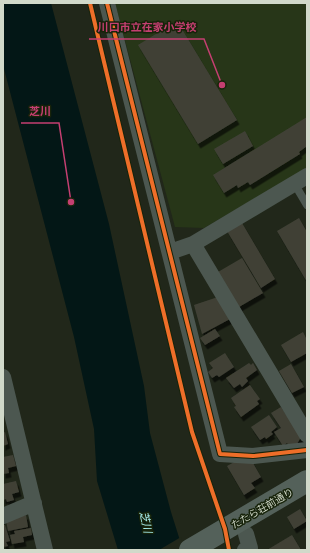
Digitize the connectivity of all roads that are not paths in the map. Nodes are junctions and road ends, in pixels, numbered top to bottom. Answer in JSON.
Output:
{"nodes":[{"id":1,"x":107,"y":3,"type":"edge"},
{"id":2,"x":301,"y":179,"type":"edge"},
{"id":3,"x":307,"y":205,"type":"edge"},
{"id":4,"x":193,"y":244,"type":"junction"},
{"id":5,"x":170,"y":252,"type":"junction"},
{"id":6,"x":3,"y":377,"type":"edge"},
{"id":7,"x":307,"y":435,"type":"edge"},
{"id":8,"x":307,"y":450,"type":"edge"},
{"id":9,"x":307,"y":481,"type":"edge"},
{"id":10,"x":34,"y":503,"type":"junction"},
{"id":11,"x":3,"y":516,"type":"edge"},
{"id":12,"x":246,"y":534,"type":"dead end"},
{"id":13,"x":45,"y":550,"type":"edge"},
{"id":14,"x":190,"y":550,"type":"edge"},
{"id":15,"x":245,"y":550,"type":"edge"}],
"edges":[{"from":1,"to":5,"type":"street"},
{"from":2,"to":3,"type":"lane"},
{"from":2,"to":4,"type":"street"},
{"from":4,"to":5,"type":"street"},
{"from":4,"to":7,"type":"street"},
{"from":5,"to":8,"type":"street"},
{"from":6,"to":10,"type":"street"},
{"from":9,"to":14,"type":"street","name":"たたら荘前通り"},
{"from":10,"to":11,"type":"street"},
{"from":10,"to":13,"type":"street"},
{"from":12,"to":15,"type":"street"}]}
